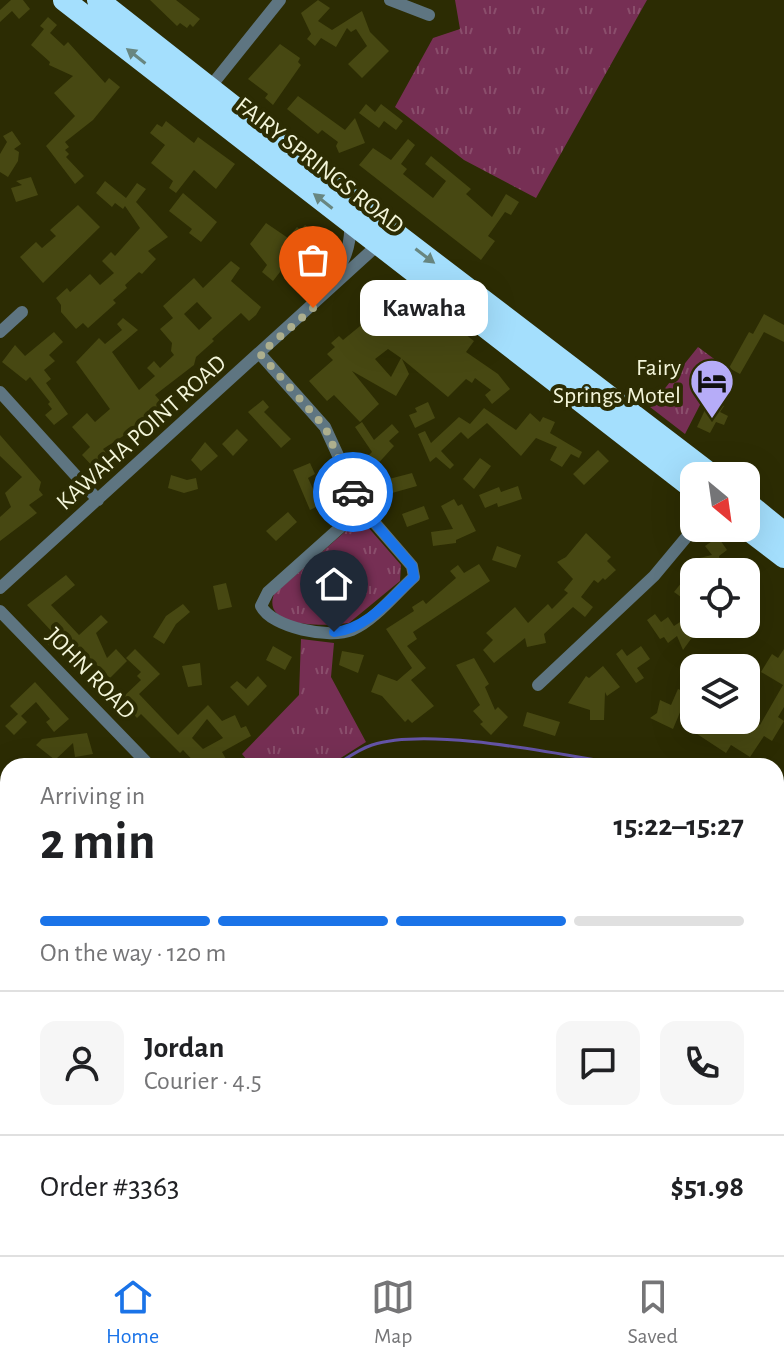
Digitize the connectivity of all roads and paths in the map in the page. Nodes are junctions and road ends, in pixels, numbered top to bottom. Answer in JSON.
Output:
{"nodes":[{"id":1,"x":64,"y":0,"type":"edge"},
{"id":2,"x":98,"y":0,"type":"edge"},
{"id":3,"x":280,"y":0,"type":"edge"},
{"id":4,"x":390,"y":0,"type":"edge"},
{"id":5,"x":429,"y":15,"type":"dead end"},
{"id":6,"x":204,"y":95,"type":"junction"},
{"id":7,"x":350,"y":222,"type":"junction"},
{"id":8,"x":385,"y":237,"type":"junction"},
{"id":9,"x":313,"y":308,"type":"junction"},
{"id":10,"x":22,"y":312,"type":"dead end"},
{"id":11,"x":0,"y":332,"type":"edge"},
{"id":12,"x":260,"y":354,"type":"junction"},
{"id":13,"x":547,"y":362,"type":"junction"},
{"id":14,"x":0,"y":392,"type":"edge"},
{"id":15,"x":647,"y":425,"type":"junction"},
{"id":16,"x":680,"y":462,"type":"edge"},
{"id":17,"x":695,"y":462,"type":"edge"},
{"id":18,"x":680,"y":477,"type":"edge"},
{"id":19,"x":98,"y":500,"type":"junction"},
{"id":20,"x":362,"y":508,"type":"junction"},
{"id":21,"x":760,"y":513,"type":"edge"},
{"id":22,"x":784,"y":533,"type":"edge"},
{"id":23,"x":760,"y":539,"type":"edge"},
{"id":24,"x":682,"y":542,"type":"edge"},
{"id":25,"x":784,"y":557,"type":"edge"},
{"id":26,"x":0,"y":588,"type":"edge"},
{"id":27,"x":0,"y":611,"type":"edge"},
{"id":28,"x":538,"y":685,"type":"dead end"},
{"id":29,"x":142,"y":758,"type":"edge"}],
"edges":[{"from":6,"to":1,"type":"highway","name":"FAIRY SPRINGS ROAD","one_way":true},
{"from":2,"to":6,"type":"highway","name":"FAIRY SPRINGS ROAD"},
{"from":3,"to":6,"type":"street"},
{"from":4,"to":5,"type":"street"},
{"from":7,"to":6,"type":"highway","name":"FAIRY SPRINGS ROAD","one_way":true},
{"from":6,"to":8,"type":"highway","name":"FAIRY SPRINGS ROAD"},
{"from":7,"to":8,"type":"highway","name":"FAIRY SPRINGS ROAD"},
{"from":7,"to":9,"type":"street","name":"KAWAHA POINT ROAD"},
{"from":8,"to":9,"type":"street","name":"KAWAHA POINT ROAD"},
{"from":8,"to":13,"type":"highway","name":"FAIRY SPRINGS ROAD"},
{"from":9,"to":12,"type":"street","name":"KAWAHA POINT ROAD"},
{"from":10,"to":11,"type":"street"},
{"from":12,"to":19,"type":"street","name":"KAWAHA POINT ROAD"},
{"from":12,"to":20,"type":"street"},
{"from":13,"to":15,"type":"highway","name":"FAIRY SPRINGS ROAD"},
{"from":13,"to":18,"type":"highway","name":"FAIRY SPRINGS ROAD"},
{"from":14,"to":19,"type":"street"},
{"from":15,"to":16,"type":"highway"},
{"from":15,"to":17,"type":"highway","name":"FAIRY SPRINGS ROAD"},
{"from":19,"to":26,"type":"street","name":"KAWAHA POINT ROAD"},
{"from":20,"to":20,"type":"street"},
{"from":21,"to":22,"type":"highway"},
{"from":23,"to":25,"type":"highway"},
{"from":24,"to":28,"type":"street"},
{"from":27,"to":29,"type":"street","name":"JOHN ROAD"}]}
